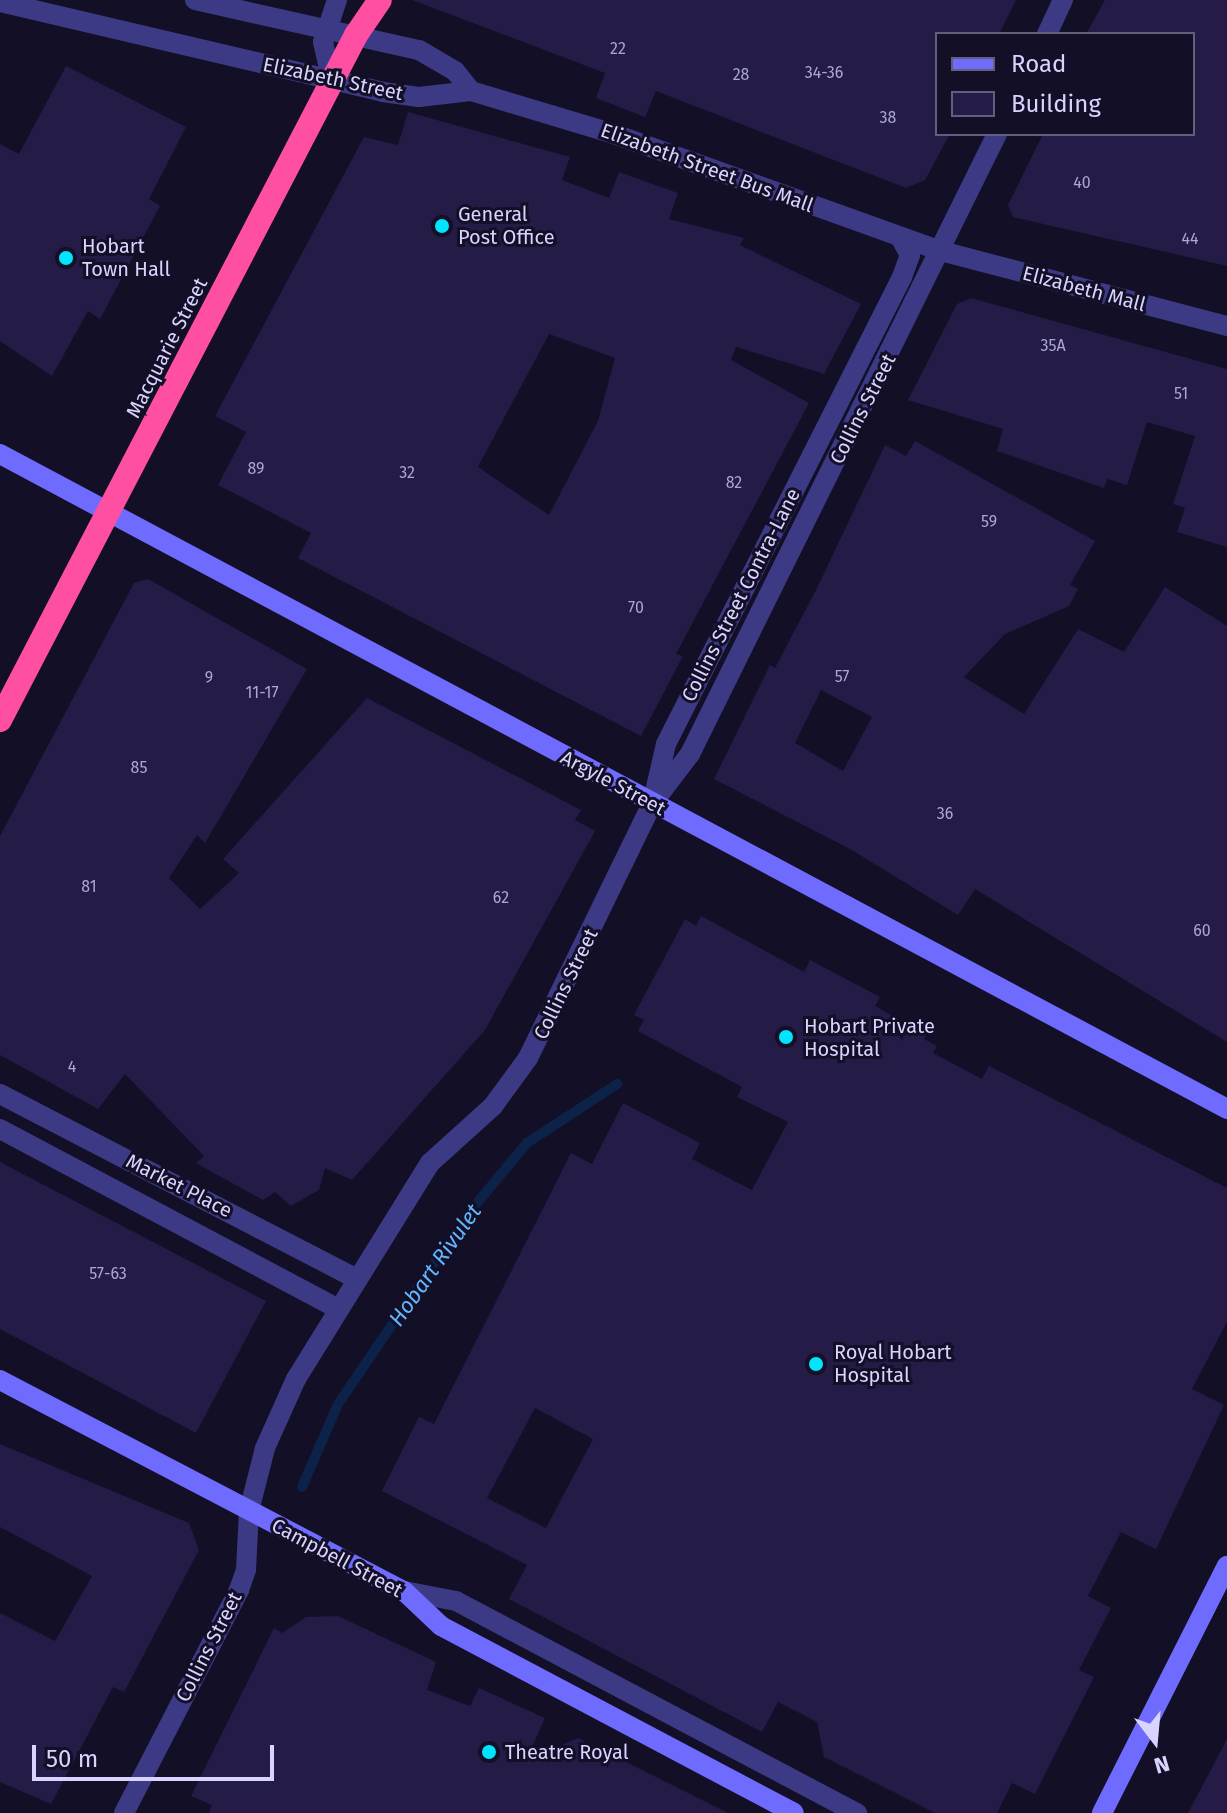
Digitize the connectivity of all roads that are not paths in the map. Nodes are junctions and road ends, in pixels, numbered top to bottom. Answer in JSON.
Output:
{"nodes":[{"id":1,"x":195,"y":0,"type":"edge"},
{"id":2,"x":337,"y":0,"type":"edge"},
{"id":3,"x":380,"y":0,"type":"edge"},
{"id":4,"x":1063,"y":0,"type":"edge"},
{"id":5,"x":0,"y":2,"type":"edge"},
{"id":6,"x":326,"y":29,"type":"junction"},
{"id":7,"x":1048,"y":32,"type":"edge"},
{"id":8,"x":356,"y":35,"type":"junction"},
{"id":9,"x":332,"y":81,"type":"junction"},
{"id":10,"x":471,"y":91,"type":"junction"},
{"id":11,"x":996,"y":136,"type":"edge"},
{"id":12,"x":900,"y":237,"type":"junction"},
{"id":13,"x":941,"y":251,"type":"junction"},
{"id":14,"x":1227,"y":326,"type":"edge"},
{"id":15,"x":0,"y":454,"type":"edge"},
{"id":16,"x":109,"y":514,"type":"junction"},
{"id":17,"x":0,"y":720,"type":"edge"},
{"id":18,"x":652,"y":804,"type":"junction"},
{"id":19,"x":0,"y":1094,"type":"edge"},
{"id":20,"x":1227,"y":1109,"type":"edge"},
{"id":21,"x":0,"y":1129,"type":"edge"},
{"id":22,"x":131,"y":1162,"type":"junction"},
{"id":23,"x":112,"y":1188,"type":"junction"},
{"id":24,"x":357,"y":1279,"type":"junction"},
{"id":25,"x":337,"y":1308,"type":"junction"},
{"id":26,"x":0,"y":1380,"type":"edge"},
{"id":27,"x":249,"y":1511,"type":"junction"},
{"id":28,"x":1227,"y":1566,"type":"edge"},
{"id":29,"x":404,"y":1591,"type":"junction"},
{"id":30,"x":124,"y":1813,"type":"edge"},
{"id":31,"x":794,"y":1813,"type":"edge"},
{"id":32,"x":857,"y":1813,"type":"edge"},
{"id":33,"x":1102,"y":1813,"type":"edge"}],
"edges":[{"from":1,"to":6,"type":"street"},
{"from":2,"to":6,"type":"street"},
{"from":3,"to":8,"type":"highway","name":"Macquarie Street"},
{"from":4,"to":7,"type":"street"},
{"from":5,"to":9,"type":"street","name":"Elizabeth Street"},
{"from":6,"to":8,"type":"street"},
{"from":6,"to":9,"type":"street"},
{"from":8,"to":9,"type":"highway","name":"Macquarie Street"},
{"from":8,"to":10,"type":"street"},
{"from":9,"to":10,"type":"street","name":"Elizabeth Street"},
{"from":9,"to":16,"type":"highway","name":"Macquarie Street"},
{"from":10,"to":12,"type":"street","name":"Elizabeth Street Bus Mall"},
{"from":11,"to":13,"type":"street","name":"Collins Street"},
{"from":12,"to":13,"type":"street","name":"Elizabeth Street Bus Mall"},
{"from":12,"to":18,"type":"street","name":"Collins Street Contra-Lane"},
{"from":13,"to":14,"type":"street","name":"Elizabeth Mall"},
{"from":13,"to":18,"type":"street","name":"Collins Street"},
{"from":15,"to":16,"type":"main road","name":"Argyle Street"},
{"from":16,"to":17,"type":"highway","name":"Macquarie Street"},
{"from":16,"to":18,"type":"main road","name":"Argyle Street"},
{"from":18,"to":20,"type":"main road","name":"Argyle Street"},
{"from":18,"to":24,"type":"street","name":"Collins Street"},
{"from":19,"to":22,"type":"street","name":"Market Place"},
{"from":21,"to":23,"type":"street","name":"Market Place"},
{"from":22,"to":23,"type":"street"},
{"from":22,"to":24,"type":"street","name":"Market Place"},
{"from":23,"to":25,"type":"street","name":"Market Place"},
{"from":24,"to":25,"type":"street","name":"Collins Street"},
{"from":25,"to":27,"type":"street","name":"Collins Street"},
{"from":26,"to":27,"type":"main road","name":"Campbell Street"},
{"from":27,"to":29,"type":"main road","name":"Campbell Street"},
{"from":27,"to":30,"type":"street","name":"Collins Street"},
{"from":28,"to":33,"type":"main road"},
{"from":29,"to":31,"type":"main road","name":"Campbell Street"},
{"from":29,"to":32,"type":"street"}]}
